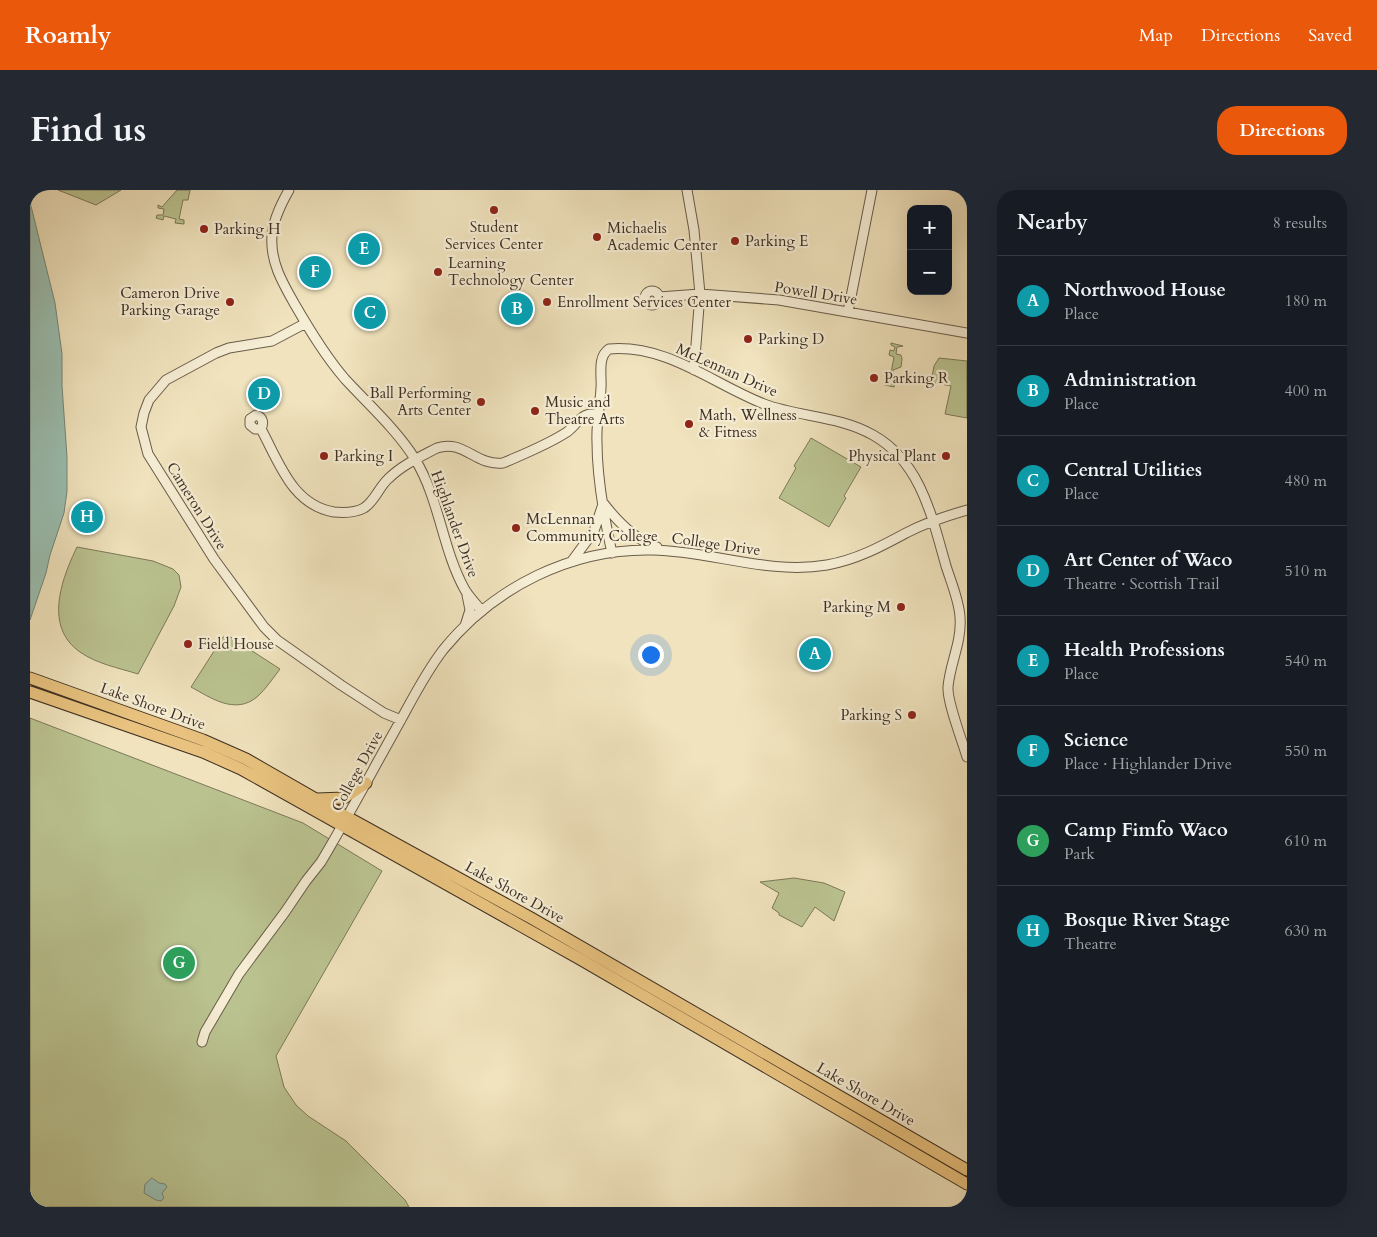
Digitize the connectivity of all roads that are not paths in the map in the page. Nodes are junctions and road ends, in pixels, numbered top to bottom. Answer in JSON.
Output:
{"nodes":[{"id":1,"x":289,"y":190,"type":"edge"},
{"id":2,"x":687,"y":190,"type":"edge"},
{"id":3,"x":872,"y":190,"type":"edge"},
{"id":4,"x":700,"y":294,"type":"junction"},
{"id":5,"x":659,"y":297,"type":"dead end"},
{"id":6,"x":848,"y":312,"type":"junction"},
{"id":7,"x":306,"y":323,"type":"junction"},
{"id":8,"x":967,"y":333,"type":"edge"},
{"id":9,"x":694,"y":370,"type":"junction"},
{"id":10,"x":599,"y":415,"type":"junction"},
{"id":11,"x":261,"y":430,"type":"dead end"},
{"id":12,"x":415,"y":460,"type":"junction"},
{"id":13,"x":603,"y":502,"type":"junction"},
{"id":14,"x":967,"y":510,"type":"edge"},
{"id":15,"x":933,"y":521,"type":"junction"},
{"id":16,"x":667,"y":550,"type":"junction"},
{"id":17,"x":612,"y":553,"type":"junction"},
{"id":18,"x":572,"y":562,"type":"junction"},
{"id":19,"x":465,"y":590,"type":"junction"},
{"id":20,"x":482,"y":611,"type":"junction"},
{"id":21,"x":964,"y":618,"type":"edge"},
{"id":22,"x":465,"y":626,"type":"junction"},
{"id":23,"x":30,"y":678,"type":"edge"},
{"id":24,"x":30,"y":692,"type":"edge"},
{"id":25,"x":401,"y":720,"type":"junction"},
{"id":26,"x":967,"y":757,"type":"edge"},
{"id":27,"x":366,"y":783,"type":"junction"},
{"id":28,"x":316,"y":798,"type":"junction"},
{"id":29,"x":345,"y":822,"type":"junction"},
{"id":30,"x":202,"y":1042,"type":"dead end"},
{"id":31,"x":967,"y":1170,"type":"edge"},
{"id":32,"x":967,"y":1184,"type":"edge"}],
"edges":[{"from":1,"to":7,"type":"street","name":"Highlander Drive"},
{"from":2,"to":4,"type":"street"},
{"from":3,"to":6,"type":"street"},
{"from":4,"to":5,"type":"street","name":"Powell Drive"},
{"from":4,"to":6,"type":"street","name":"Powell Drive"},
{"from":4,"to":9,"type":"street"},
{"from":6,"to":8,"type":"street","name":"Powell Drive"},
{"from":7,"to":12,"type":"street","name":"Highlander Drive"},
{"from":7,"to":25,"type":"street","name":"Cameron Drive"},
{"from":9,"to":10,"type":"street","name":"McLennan Drive"},
{"from":9,"to":15,"type":"street","name":"McLennan Drive"},
{"from":10,"to":12,"type":"street"},
{"from":10,"to":13,"type":"street"},
{"from":11,"to":12,"type":"street"},
{"from":12,"to":19,"type":"street","name":"Highlander Drive"},
{"from":13,"to":16,"type":"street"},
{"from":13,"to":17,"type":"street"},
{"from":13,"to":18,"type":"street"},
{"from":14,"to":15,"type":"street","name":"College Drive"},
{"from":15,"to":16,"type":"street","name":"College Drive"},
{"from":15,"to":21,"type":"street","name":"McLennan Drive"},
{"from":16,"to":17,"type":"street","name":"College Drive"},
{"from":17,"to":18,"type":"street","name":"College Drive"},
{"from":18,"to":20,"type":"street","name":"College Drive"},
{"from":19,"to":20,"type":"street","name":"Highlander Drive"},
{"from":19,"to":22,"type":"street","name":"Highlander Drive"},
{"from":20,"to":22,"type":"street","name":"College Drive"},
{"from":21,"to":26,"type":"street","name":"McLennan Drive"},
{"from":22,"to":25,"type":"street","name":"College Drive"},
{"from":23,"to":28,"type":"main road","name":"Lake Shore Drive"},
{"from":24,"to":29,"type":"main road","name":"Lake Shore Drive"},
{"from":25,"to":27,"type":"street","name":"College Drive"},
{"from":27,"to":28,"type":"main road"},
{"from":27,"to":29,"type":"street","name":"College Drive"},
{"from":28,"to":29,"type":"main road","name":"Lake Shore Drive"},
{"from":29,"to":30,"type":"street","name":"College Drive"},
{"from":29,"to":31,"type":"main road","name":"Lake Shore Drive"},
{"from":29,"to":32,"type":"main road","name":"Lake Shore Drive"}]}
